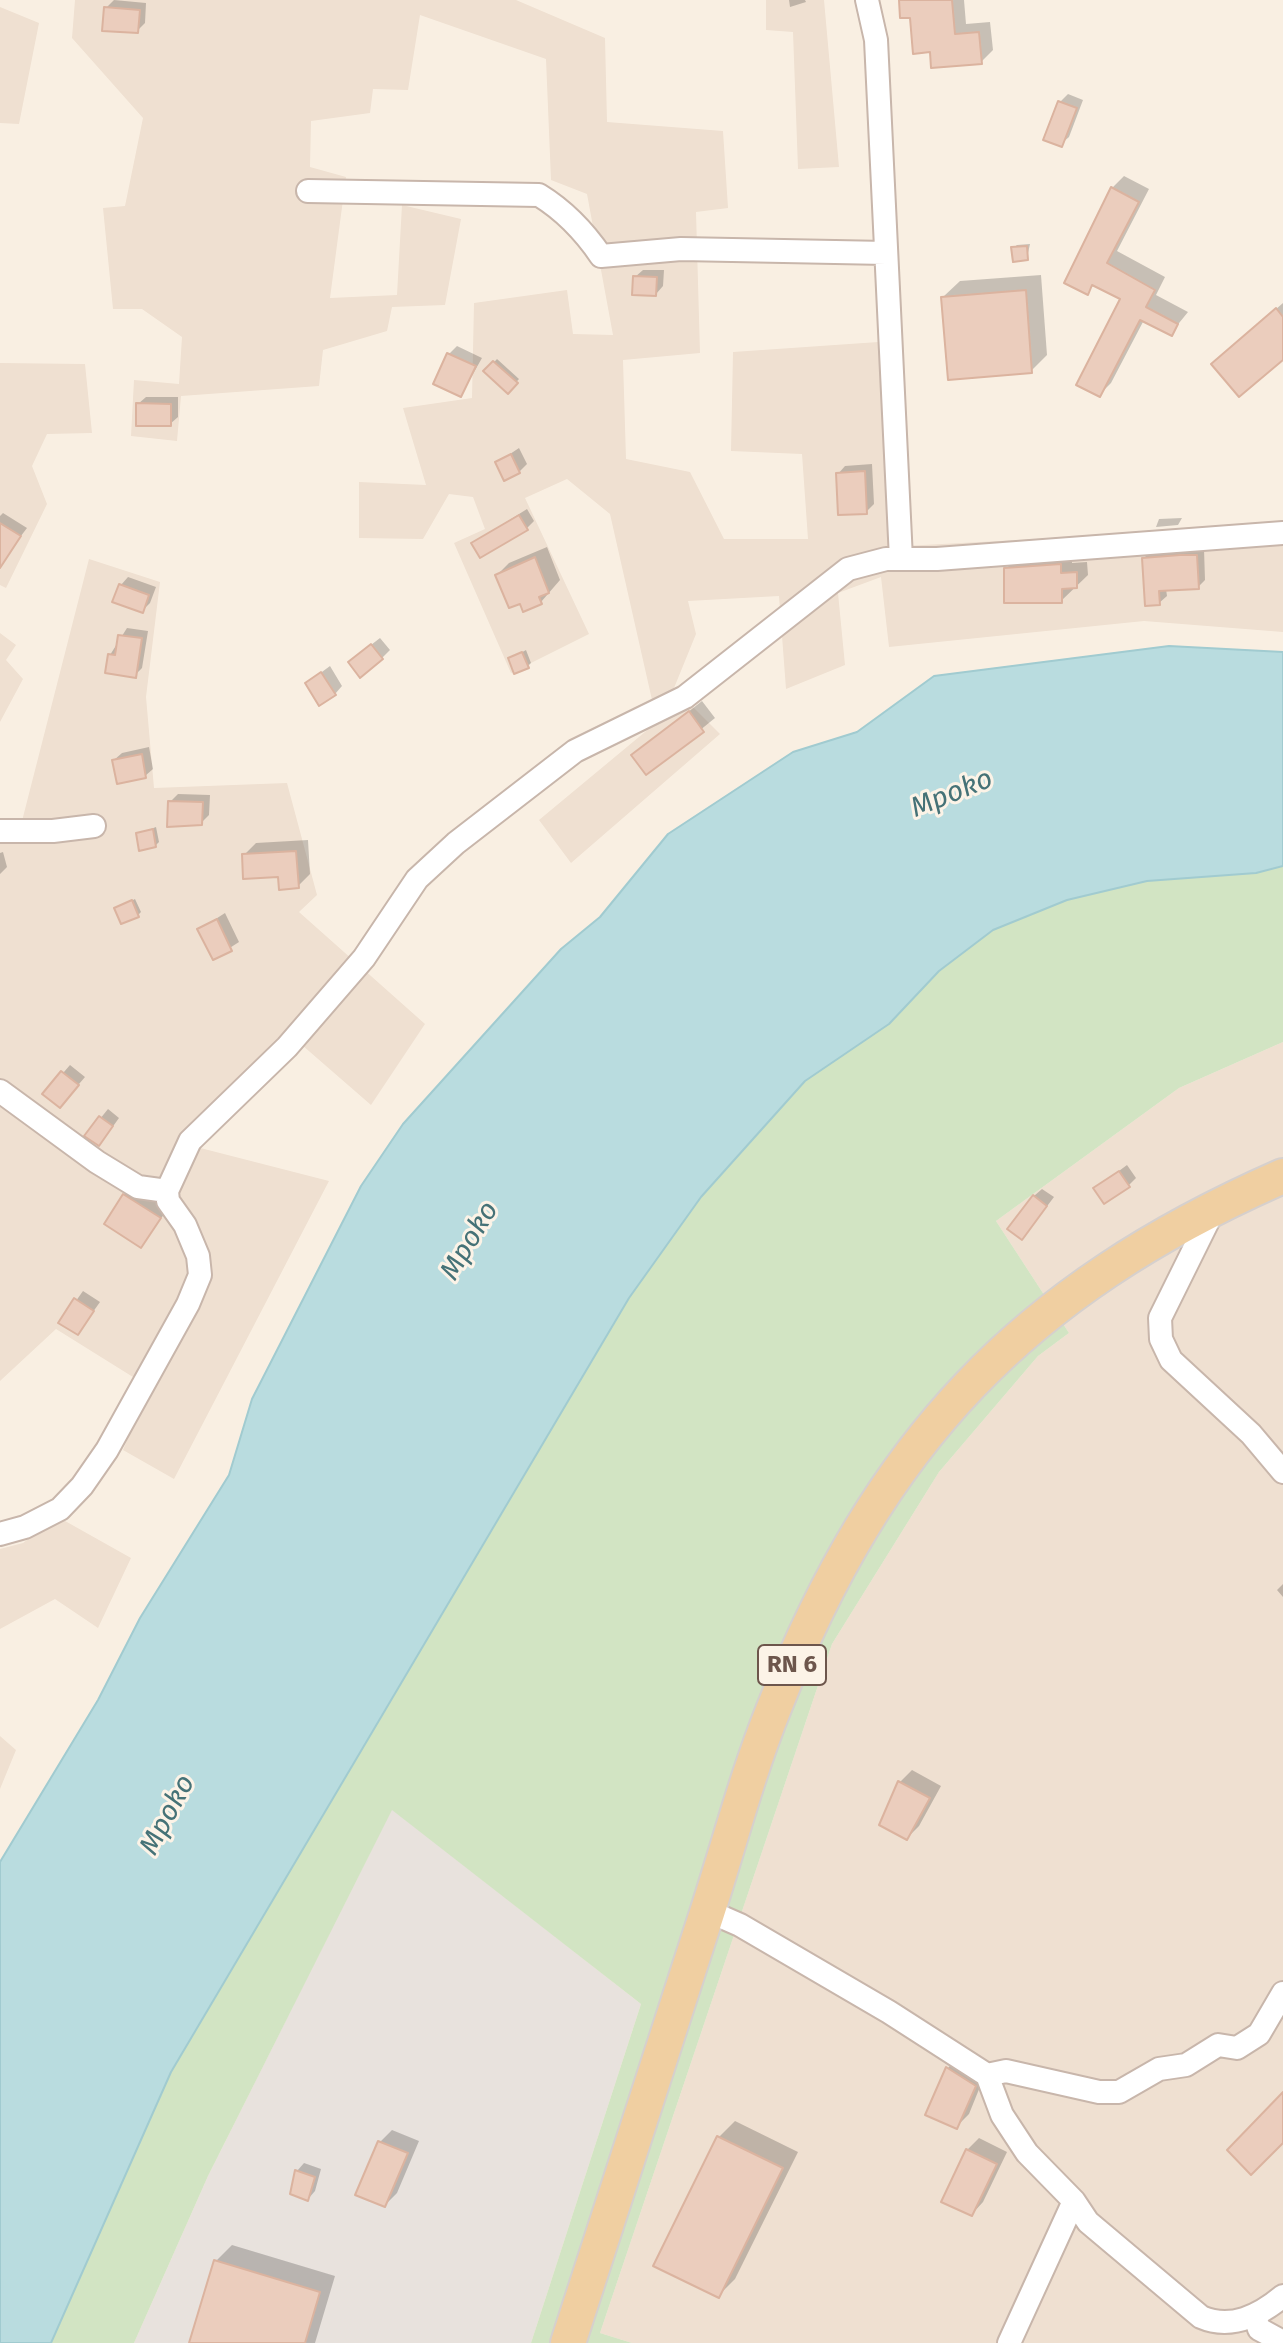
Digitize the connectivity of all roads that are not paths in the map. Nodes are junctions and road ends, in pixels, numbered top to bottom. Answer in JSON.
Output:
{"nodes":[{"id":1,"x":867,"y":0,"type":"edge"},
{"id":2,"x":308,"y":191,"type":"dead end"},
{"id":3,"x":886,"y":253,"type":"junction"},
{"id":4,"x":1283,"y":533,"type":"edge"},
{"id":5,"x":901,"y":559,"type":"junction"},
{"id":6,"x":94,"y":826,"type":"dead end"},
{"id":7,"x":0,"y":831,"type":"edge"},
{"id":8,"x":0,"y":1091,"type":"edge"},
{"id":9,"x":1283,"y":1176,"type":"edge"},
{"id":10,"x":167,"y":1191,"type":"junction"},
{"id":11,"x":1216,"y":1205,"type":"junction"},
{"id":12,"x":1283,"y":1472,"type":"edge"},
{"id":13,"x":0,"y":1534,"type":"edge"},
{"id":14,"x":708,"y":1911,"type":"junction"},
{"id":15,"x":1283,"y":1993,"type":"edge"},
{"id":16,"x":987,"y":2075,"type":"junction"},
{"id":17,"x":1074,"y":2201,"type":"junction"},
{"id":18,"x":1283,"y":2296,"type":"edge"},
{"id":19,"x":1255,"y":2316,"type":"junction"},
{"id":20,"x":1283,"y":2342,"type":"edge"},
{"id":21,"x":568,"y":2343,"type":"edge"},
{"id":22,"x":1009,"y":2343,"type":"edge"}],
"edges":[{"from":1,"to":3,"type":"street"},
{"from":2,"to":3,"type":"street"},
{"from":3,"to":5,"type":"street"},
{"from":4,"to":5,"type":"street"},
{"from":5,"to":10,"type":"street"},
{"from":6,"to":7,"type":"street"},
{"from":8,"to":10,"type":"street"},
{"from":9,"to":11,"type":"main road","number":"RN 6"},
{"from":10,"to":13,"type":"street"},
{"from":11,"to":12,"type":"street"},
{"from":11,"to":14,"type":"main road","number":"RN 6"},
{"from":14,"to":16,"type":"street"},
{"from":14,"to":21,"type":"main road","number":"RN 6"},
{"from":15,"to":16,"type":"street"},
{"from":16,"to":17,"type":"street"},
{"from":17,"to":19,"type":"street"},
{"from":17,"to":22,"type":"street"},
{"from":18,"to":19,"type":"street"},
{"from":19,"to":20,"type":"street"}]}
